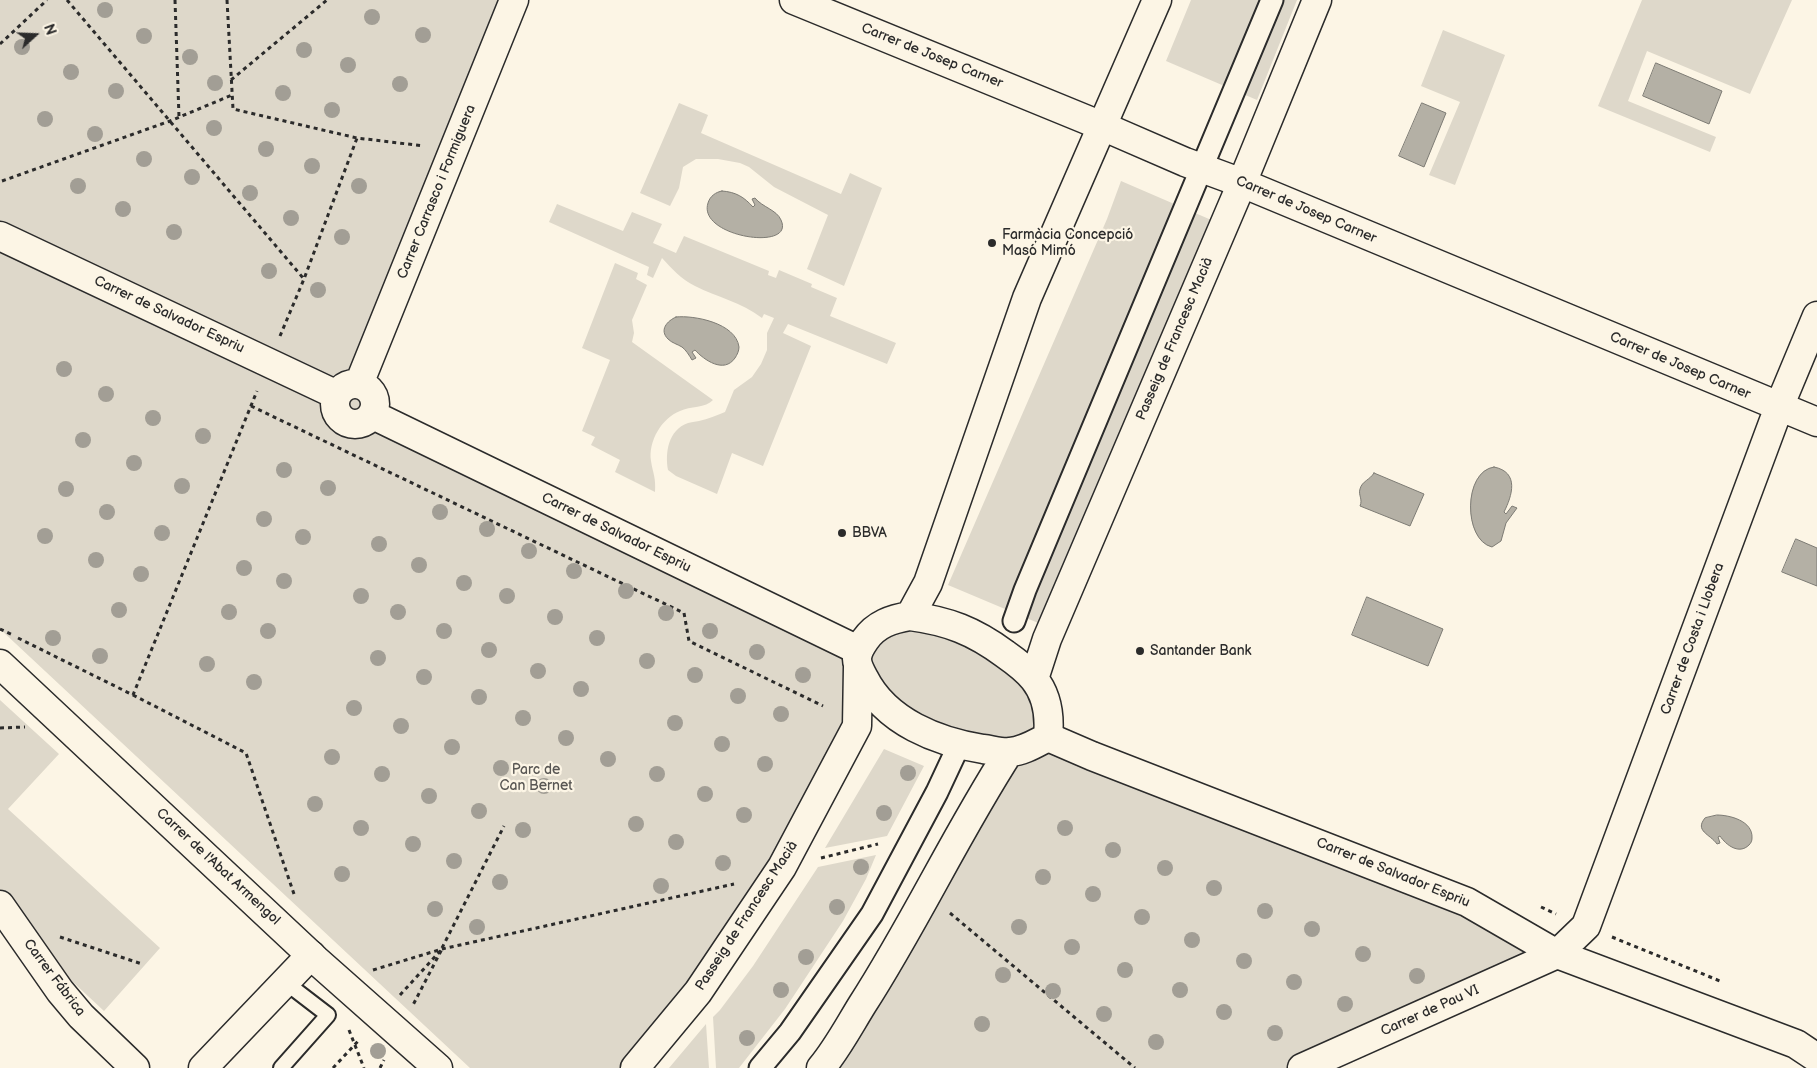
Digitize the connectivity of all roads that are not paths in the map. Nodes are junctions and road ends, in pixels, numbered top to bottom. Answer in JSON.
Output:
{"nodes":[{"id":1,"x":514,"y":0,"type":"edge"},
{"id":2,"x":794,"y":0,"type":"edge"},
{"id":3,"x":1157,"y":0,"type":"edge"},
{"id":4,"x":1272,"y":0,"type":"edge"},
{"id":5,"x":1317,"y":0,"type":"edge"},
{"id":6,"x":1102,"y":126,"type":"junction"},
{"id":7,"x":1201,"y":168,"type":"junction"},
{"id":8,"x":1242,"y":183,"type":"junction"},
{"id":9,"x":0,"y":236,"type":"edge"},
{"id":10,"x":1817,"y":316,"type":"edge"},
{"id":11,"x":348,"y":390,"type":"junction"},
{"id":12,"x":1779,"y":407,"type":"junction"},
{"id":13,"x":373,"y":415,"type":"junction"},
{"id":14,"x":1817,"y":422,"type":"edge"},
{"id":15,"x":910,"y":616,"type":"junction"},
{"id":16,"x":1014,"y":621,"type":"dead end"},
{"id":17,"x":858,"y":659,"type":"junction"},
{"id":18,"x":0,"y":664,"type":"edge"},
{"id":19,"x":1034,"y":679,"type":"junction"},
{"id":20,"x":1048,"y":737,"type":"junction"},
{"id":21,"x":959,"y":746,"type":"junction"},
{"id":22,"x":1009,"y":752,"type":"junction"},
{"id":23,"x":0,"y":905,"type":"edge"},
{"id":24,"x":311,"y":954,"type":"junction"},
{"id":25,"x":1557,"y":954,"type":"junction"},
{"id":26,"x":285,"y":982,"type":"junction"},
{"id":27,"x":1813,"y":1059,"type":"edge"},
{"id":28,"x":135,"y":1068,"type":"edge"},
{"id":29,"x":202,"y":1068,"type":"edge"},
{"id":30,"x":281,"y":1068,"type":"edge"},
{"id":31,"x":438,"y":1068,"type":"edge"},
{"id":32,"x":635,"y":1068,"type":"edge"},
{"id":33,"x":760,"y":1068,"type":"edge"},
{"id":34,"x":821,"y":1068,"type":"edge"},
{"id":35,"x":1302,"y":1068,"type":"edge"}],
"edges":[{"from":1,"to":11,"type":"street","name":"Carrer Carrasco i Formiguera"},
{"from":2,"to":6,"type":"street","name":"Carrer de Josep Carner"},
{"from":3,"to":6,"type":"street"},
{"from":4,"to":7,"type":"street"},
{"from":5,"to":8,"type":"street","name":"Passeig de Francesc Macià"},
{"from":6,"to":7,"type":"street","name":"Carrer de Josep Carner"},
{"from":6,"to":15,"type":"street"},
{"from":7,"to":8,"type":"street","name":"Carrer de Josep Carner"},
{"from":7,"to":16,"type":"street"},
{"from":8,"to":12,"type":"street","name":"Carrer de Josep Carner"},
{"from":8,"to":19,"type":"street","name":"Passeig de Francesc Macià"},
{"from":9,"to":11,"type":"street","name":"Carrer de Salvador Espriu"},
{"from":10,"to":12,"type":"street","name":"Carrer de Costa i Llobera"},
{"from":11,"to":13,"type":"street"},
{"from":11,"to":13,"type":"street"},
{"from":12,"to":14,"type":"street","name":"Carrer de Josep Carner"},
{"from":12,"to":25,"type":"street","name":"Carrer de Costa i Llobera"},
{"from":13,"to":17,"type":"street","name":"Carrer de Salvador Espriu"},
{"from":15,"to":17,"type":"street"},
{"from":15,"to":19,"type":"street"},
{"from":17,"to":21,"type":"street"},
{"from":17,"to":32,"type":"street","name":"Passeig de Francesc Macià"},
{"from":18,"to":24,"type":"street","name":"Carrer de l'Abat Armengol"},
{"from":19,"to":20,"type":"street"},
{"from":20,"to":22,"type":"street"},
{"from":20,"to":25,"type":"street","name":"Carrer de Salvador Espriu"},
{"from":21,"to":22,"type":"street"},
{"from":21,"to":33,"type":"street"},
{"from":22,"to":34,"type":"street"},
{"from":23,"to":28,"type":"street","name":"Carrer Fábrica"},
{"from":24,"to":26,"type":"street"},
{"from":24,"to":31,"type":"street","name":"Carrer de l'Abat Armengol"},
{"from":25,"to":27,"type":"street","name":"Carrer de Salvador Espriu"},
{"from":25,"to":35,"type":"street","name":"Carrer de Pau VI"},
{"from":26,"to":29,"type":"street"},
{"from":26,"to":30,"type":"lane"}]}
